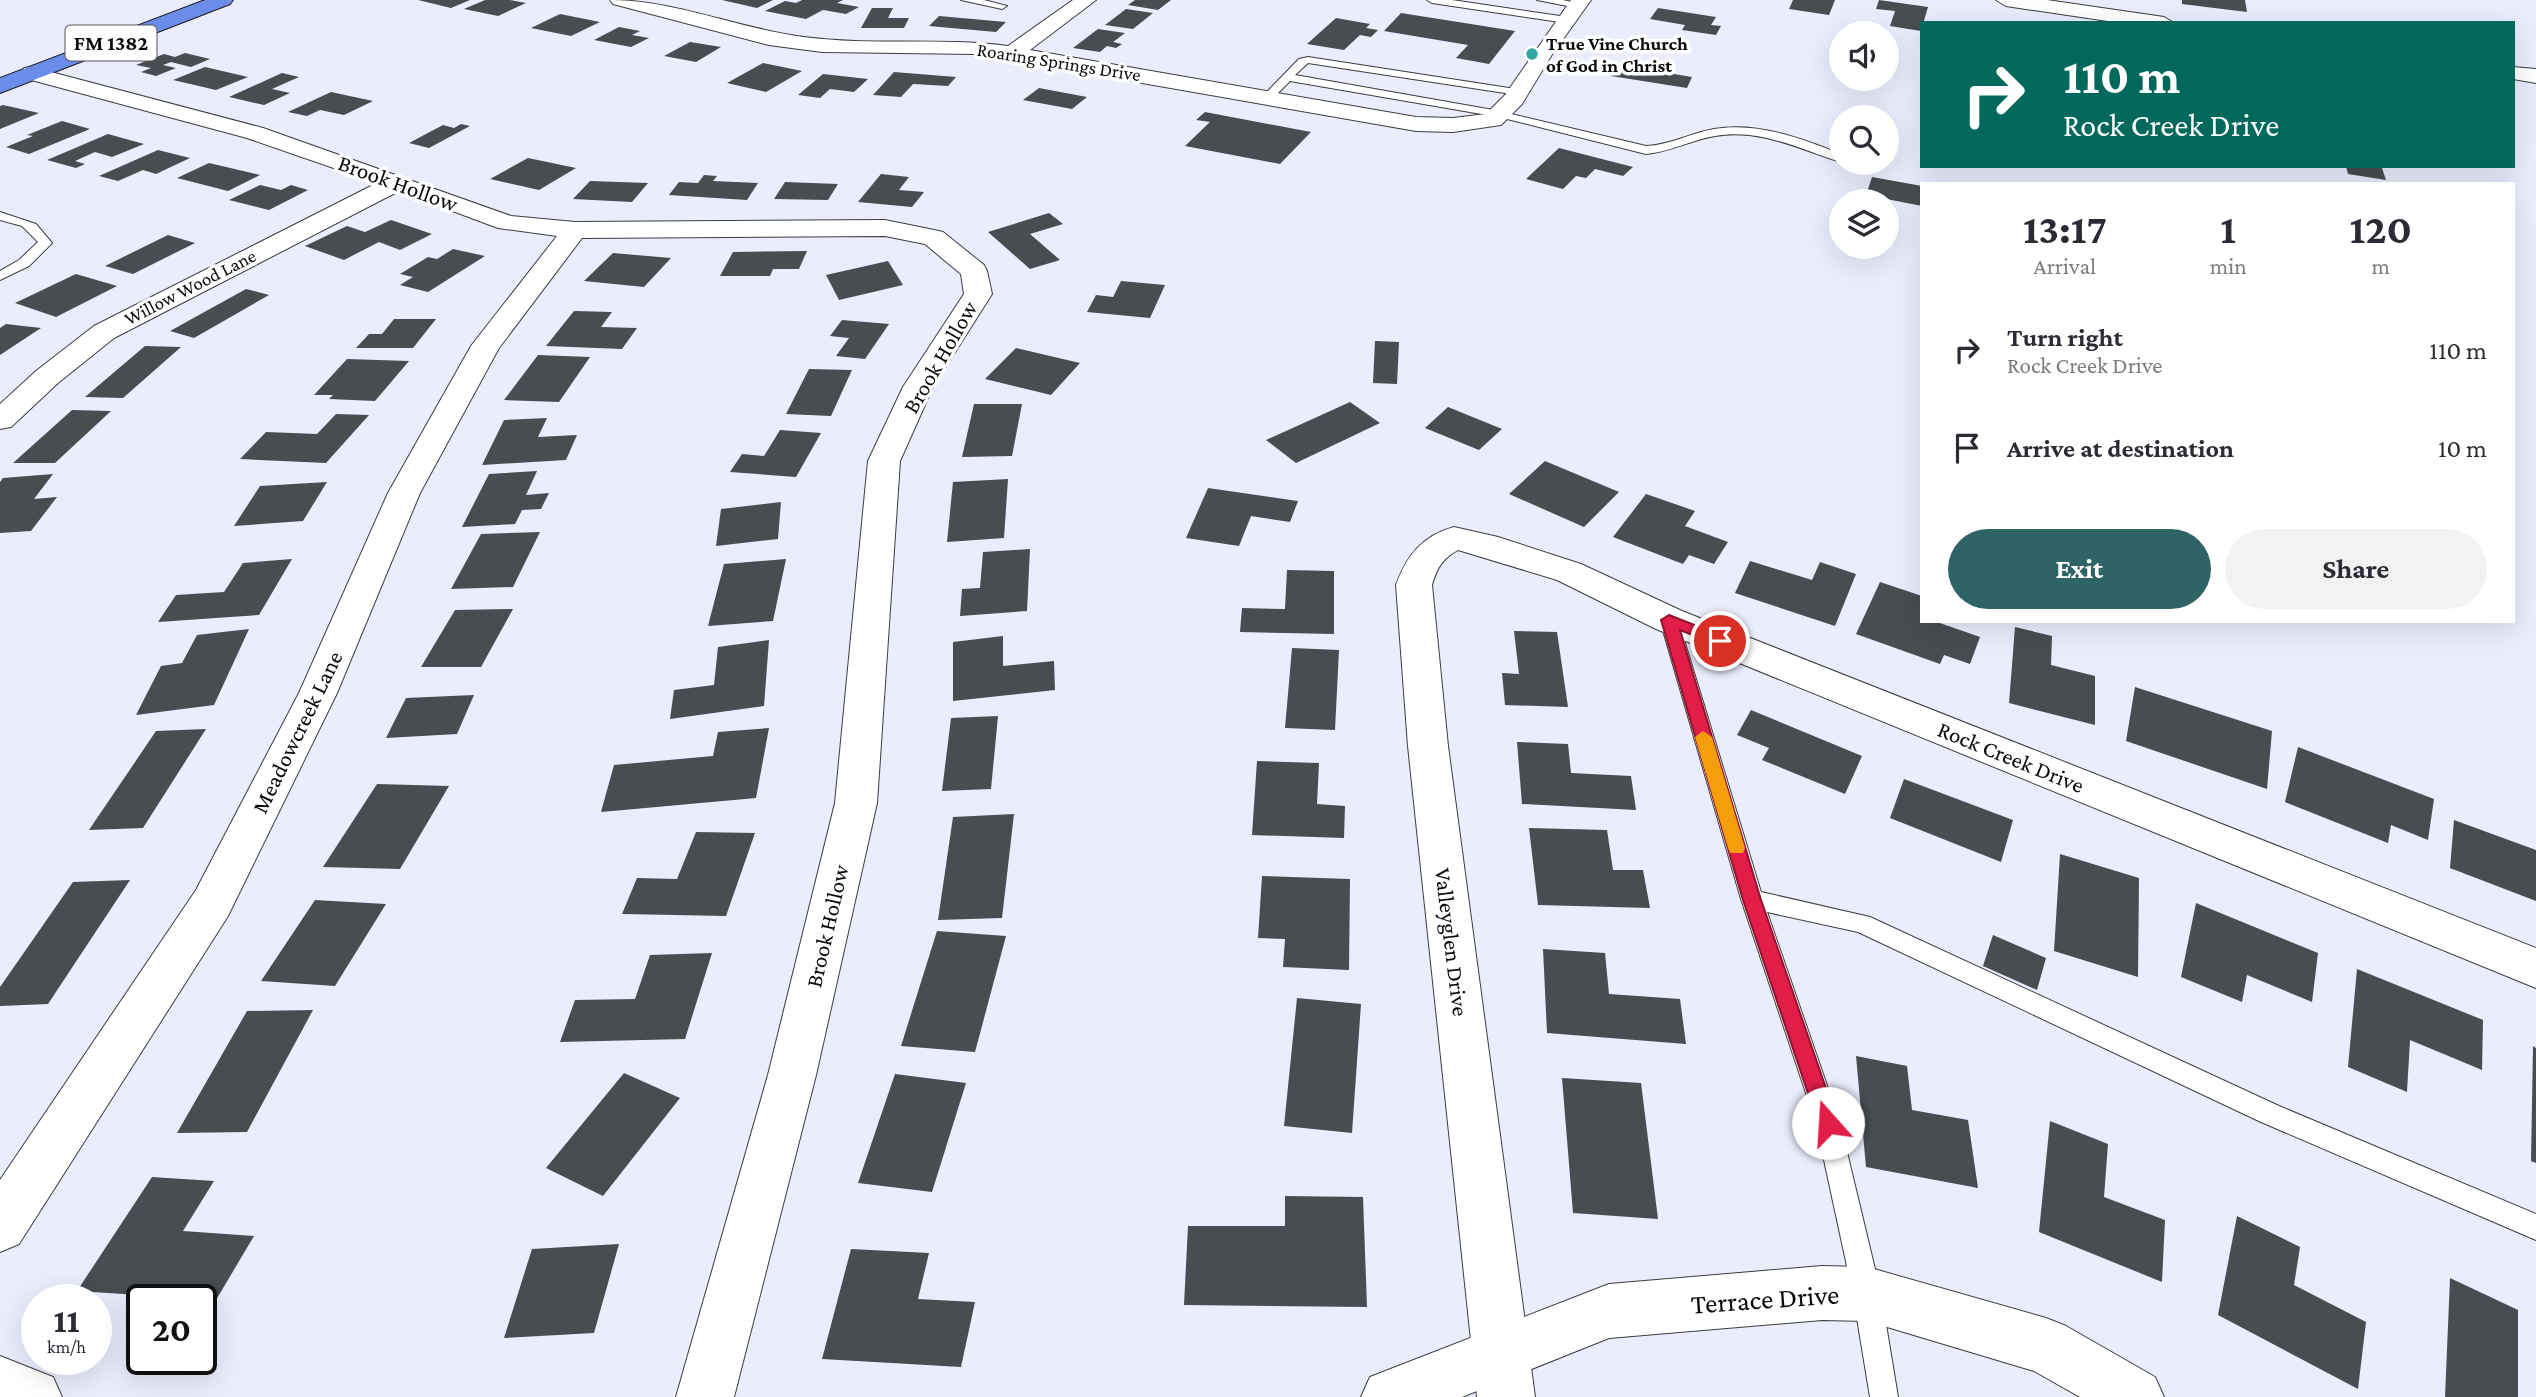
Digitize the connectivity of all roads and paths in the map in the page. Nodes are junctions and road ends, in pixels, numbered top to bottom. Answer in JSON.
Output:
{"nodes":[{"id":1,"x":223,"y":0,"type":"edge"},
{"id":2,"x":620,"y":0,"type":"edge"},
{"id":3,"x":966,"y":0,"type":"edge"},
{"id":4,"x":1086,"y":0,"type":"edge"},
{"id":5,"x":1432,"y":0,"type":"edge"},
{"id":6,"x":1542,"y":0,"type":"edge"},
{"id":7,"x":2006,"y":0,"type":"edge"},
{"id":8,"x":1002,"y":6,"type":"dead end"},
{"id":9,"x":1575,"y":8,"type":"edge"},
{"id":10,"x":2150,"y":21,"type":"edge"},
{"id":11,"x":1012,"y":53,"type":"junction"},
{"id":12,"x":2515,"y":73,"type":"edge"},
{"id":13,"x":32,"y":74,"type":"junction"},
{"id":14,"x":2536,"y":76,"type":"edge"},
{"id":15,"x":1287,"y":78,"type":"junction"},
{"id":16,"x":0,"y":86,"type":"edge"},
{"id":17,"x":1518,"y":92,"type":"junction"},
{"id":18,"x":1267,"y":98,"type":"junction"},
{"id":19,"x":1499,"y":114,"type":"junction"},
{"id":20,"x":1829,"y":154,"type":"edge"},
{"id":21,"x":398,"y":182,"type":"junction"},
{"id":22,"x":0,"y":216,"type":"edge"},
{"id":23,"x":575,"y":230,"type":"junction"},
{"id":24,"x":0,"y":276,"type":"edge"},
{"id":25,"x":0,"y":420,"type":"edge"},
{"id":26,"x":1486,"y":545,"type":"joint"},
{"id":27,"x":1669,"y":620,"type":"junction"},
{"id":28,"x":1752,"y":900,"type":"junction"},
{"id":29,"x":2536,"y":968,"type":"edge"},
{"id":30,"x":0,"y":1226,"type":"edge"},
{"id":31,"x":2536,"y":1227,"type":"edge"},
{"id":32,"x":1867,"y":1294,"type":"junction"},
{"id":33,"x":1504,"y":1375,"type":"edge"},
{"id":34,"x":0,"y":1384,"type":"edge"},
{"id":35,"x":33,"y":1397,"type":"edge"},
{"id":36,"x":705,"y":1397,"type":"edge"},
{"id":37,"x":1390,"y":1397,"type":"edge"},
{"id":38,"x":1884,"y":1397,"type":"edge"},
{"id":39,"x":2135,"y":1397,"type":"edge"}],
"edges":[{"from":1,"to":13,"type":"main road","number":"FM 1382"},
{"from":2,"to":11,"type":"street","name":"Roaring Springs Drive"},
{"from":3,"to":8,"type":"lane"},
{"from":4,"to":11,"type":"street"},
{"from":5,"to":9,"type":"lane"},
{"from":6,"to":9,"type":"lane"},
{"from":7,"to":10,"type":"street"},
{"from":9,"to":17,"type":"street"},
{"from":11,"to":18,"type":"street","name":"Roaring Springs Drive"},
{"from":12,"to":14,"type":"street"},
{"from":13,"to":16,"type":"main road","number":"FM 1382"},
{"from":13,"to":21,"type":"street","name":"Brook Hollow"},
{"from":15,"to":17,"type":"lane"},
{"from":15,"to":18,"type":"lane"},
{"from":15,"to":19,"type":"lane"},
{"from":17,"to":19,"type":"street"},
{"from":18,"to":19,"type":"street","name":"Roaring Springs Drive"},
{"from":19,"to":20,"type":"lane"},
{"from":21,"to":23,"type":"street","name":"Brook Hollow"},
{"from":21,"to":25,"type":"street","name":"Willow Wood Lane"},
{"from":22,"to":24,"type":"lane"},
{"from":23,"to":30,"type":"street","name":"Meadowcreek Lane"},
{"from":23,"to":36,"type":"street","name":"Brook Hollow"},
{"from":26,"to":27,"type":"street","name":"Rock Creek Drive"},
{"from":26,"to":33,"type":"street","name":"Valleyglen Drive"},
{"from":27,"to":28,"type":"lane"},
{"from":27,"to":29,"type":"street","name":"Rock Creek Drive"},
{"from":28,"to":31,"type":"lane"},
{"from":28,"to":32,"type":"lane"},
{"from":32,"to":33,"type":"street","name":"Terrace Drive"},
{"from":32,"to":38,"type":"lane"},
{"from":32,"to":39,"type":"street","name":"Terrace Drive"},
{"from":33,"to":37,"type":"street","name":"Terrace Drive"},
{"from":34,"to":35,"type":"street"}]}
